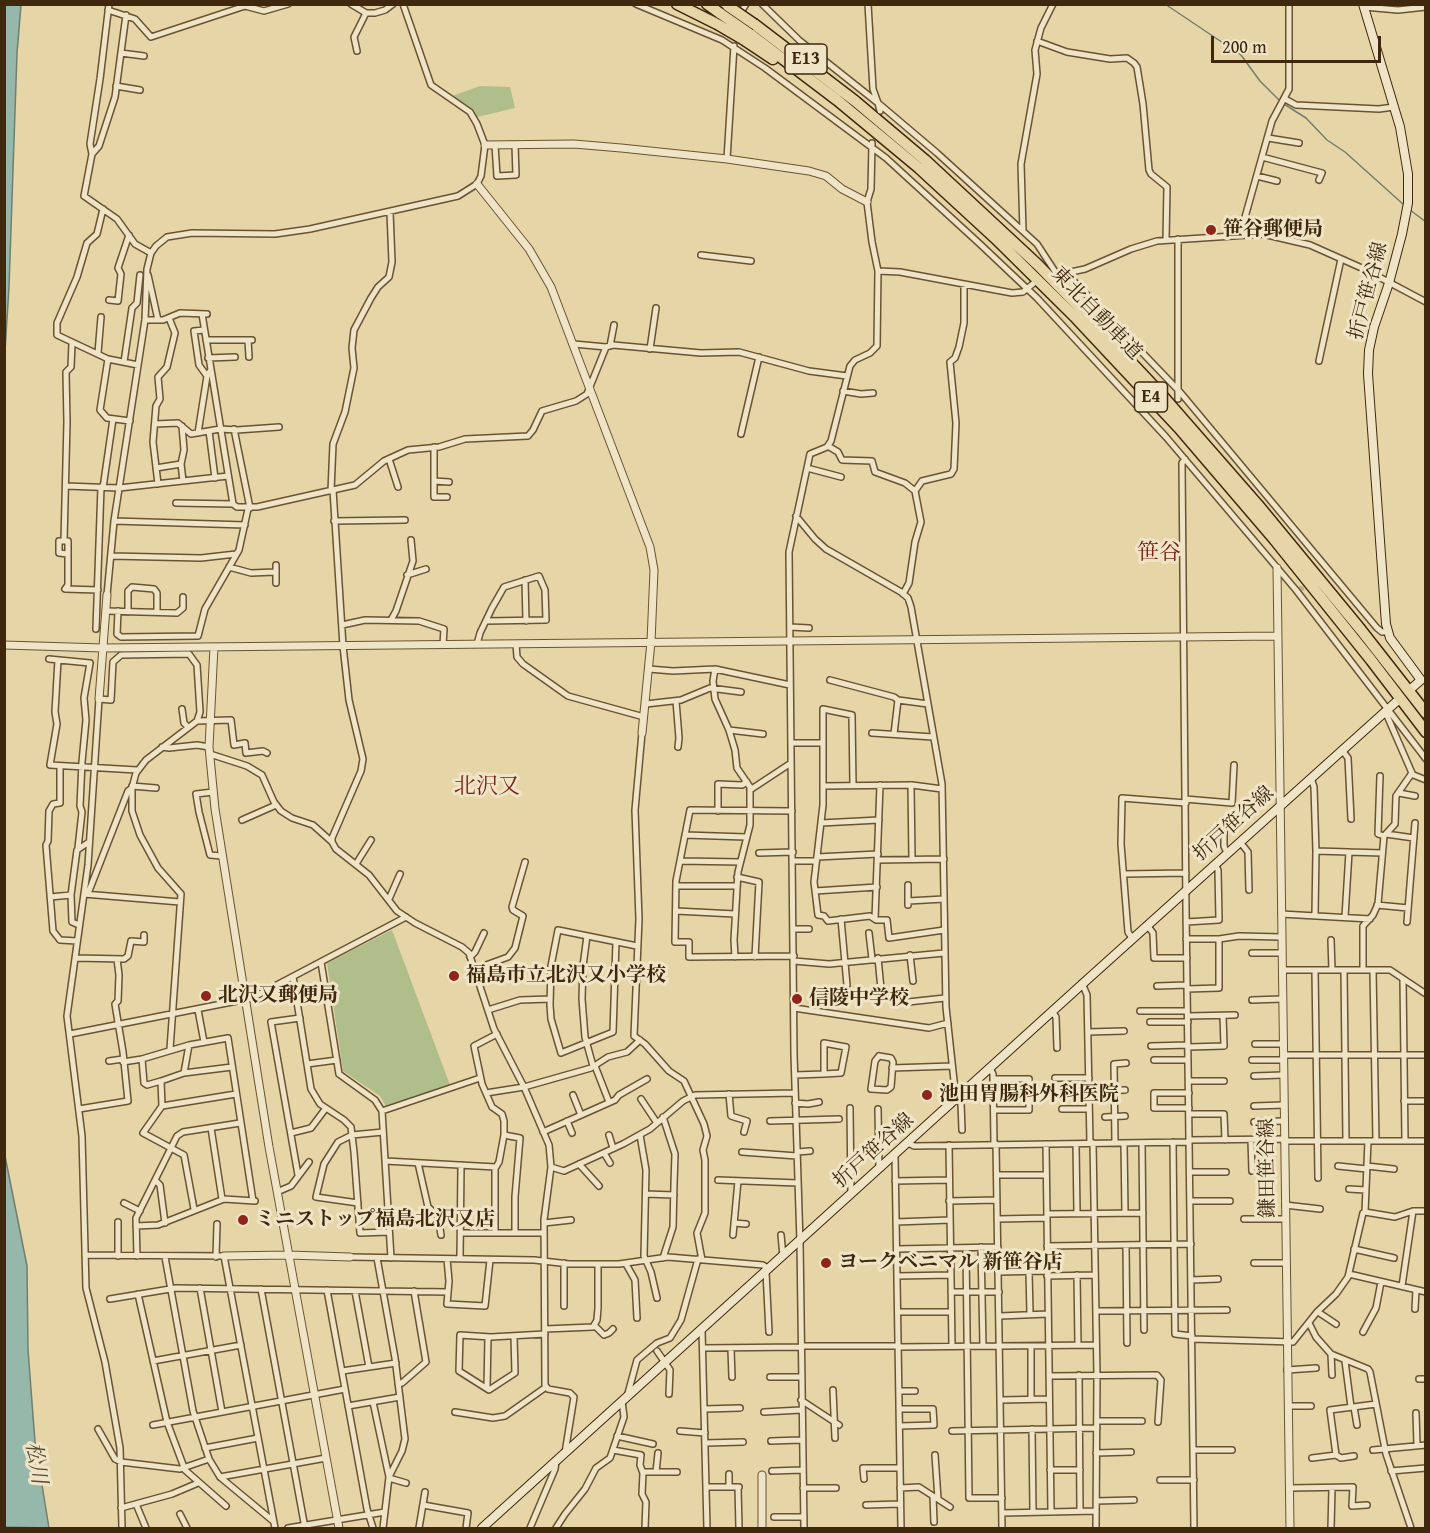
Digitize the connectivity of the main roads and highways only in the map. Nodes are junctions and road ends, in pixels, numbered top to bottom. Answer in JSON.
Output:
{"nodes":[{"id":1,"x":677,"y":4,"type":"edge"},
{"id":2,"x":707,"y":4,"type":"edge"},
{"id":3,"x":1363,"y":6,"type":"edge"},
{"id":4,"x":726,"y":11,"type":"edge"},
{"id":5,"x":752,"y":30,"type":"junction"},
{"id":6,"x":855,"y":101,"type":"joint"},
{"id":7,"x":1424,"y":681,"type":"edge"},
{"id":8,"x":1413,"y":687,"type":"dead end"},
{"id":9,"x":1396,"y":702,"type":"dead end"},
{"id":10,"x":1425,"y":713,"type":"edge"},
{"id":11,"x":1425,"y":732,"type":"edge"},
{"id":12,"x":482,"y":1528,"type":"edge"}],
"edges":[{"from":1,"to":4,"type":"highway","number":"E13"},
{"from":2,"to":4,"type":"highway","name":"東北自動車道","number":"E4"},
{"from":3,"to":7,"type":"main road","name":"折戸笹谷線"},
{"from":4,"to":5,"type":"highway","number":"E13"},
{"from":4,"to":5,"type":"highway","name":"東北自動車道","number":"E4","bridge":true},
{"from":5,"to":6,"type":"highway","number":"E13"},
{"from":5,"to":11,"type":"highway","name":"東北自動車道","number":"E4"},
{"from":6,"to":10,"type":"highway","name":"東北自動車道","number":"E4"},
{"from":7,"to":8,"type":"main road","name":"折戸笹谷線"},
{"from":9,"to":12,"type":"main road","name":"折戸笹谷線"}]}
